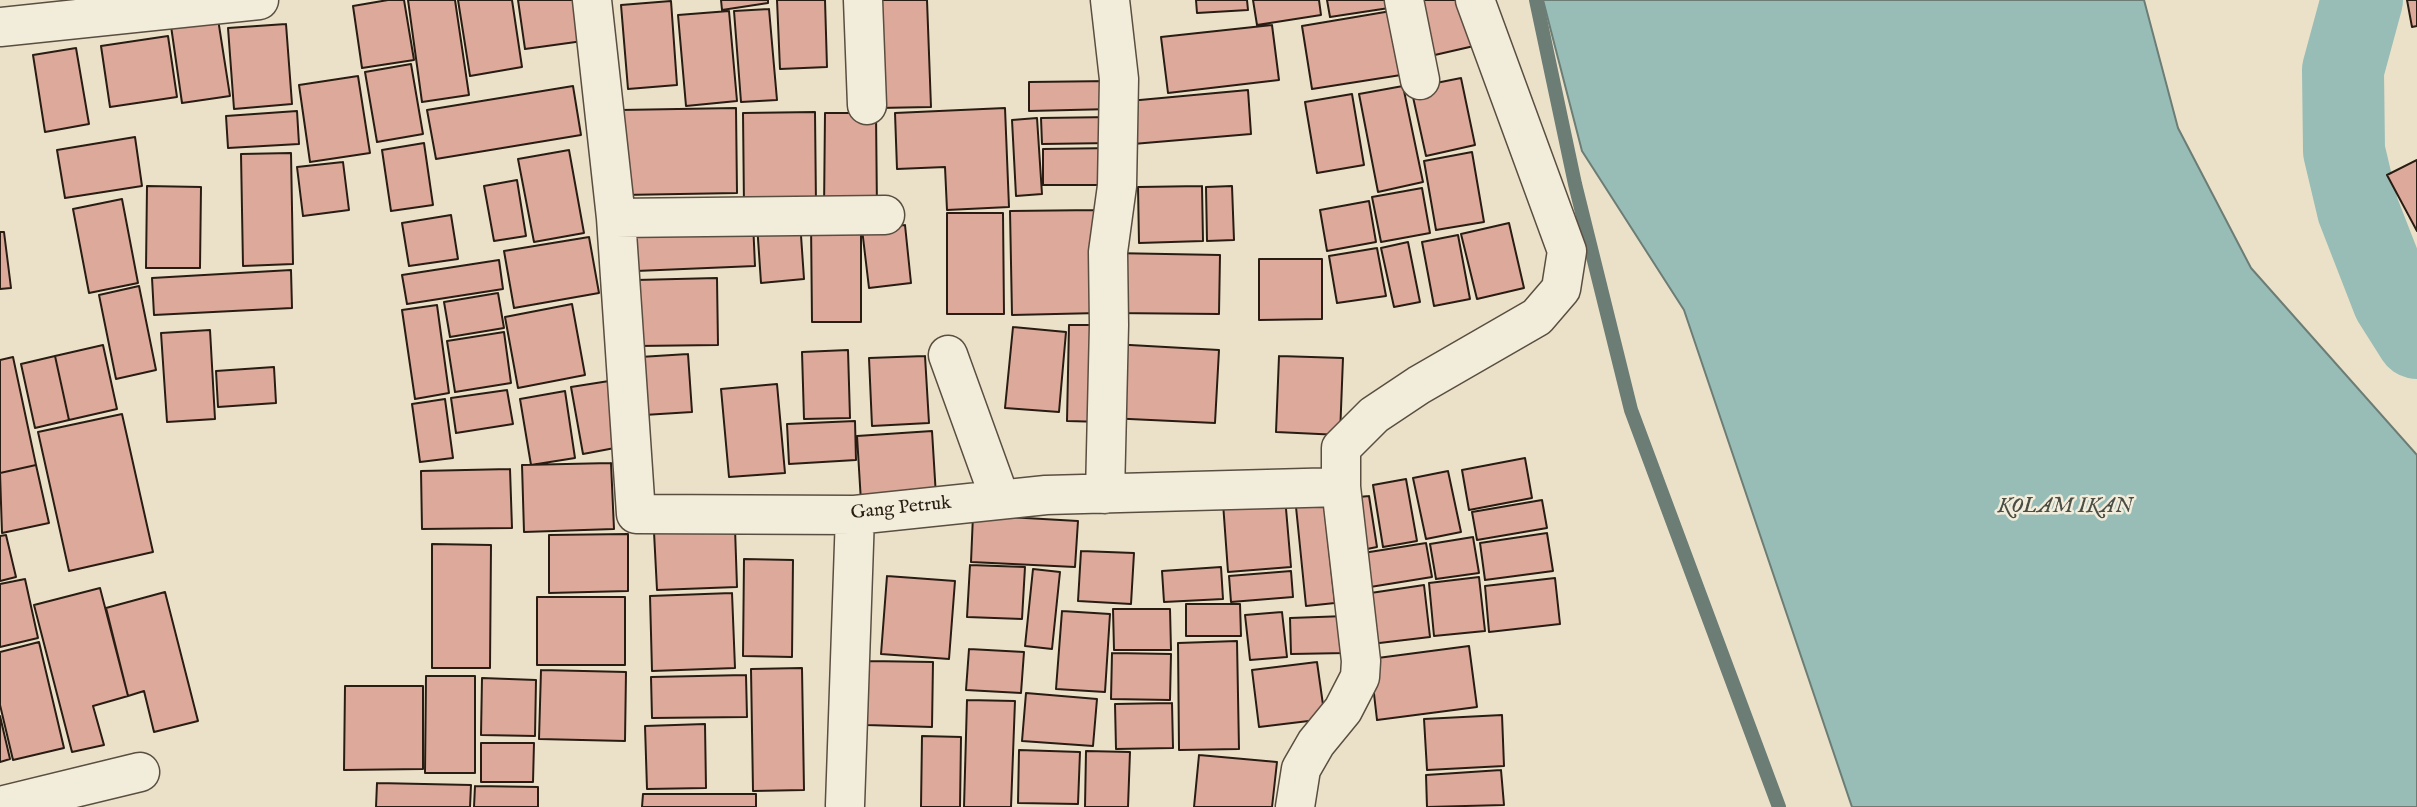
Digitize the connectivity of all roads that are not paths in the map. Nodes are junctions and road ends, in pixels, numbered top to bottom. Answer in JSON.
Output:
{"nodes":[{"id":1,"x":248,"y":0,"type":"edge"},
{"id":2,"x":259,"y":0,"type":"edge"},
{"id":3,"x":592,"y":0,"type":"edge"},
{"id":4,"x":863,"y":0,"type":"edge"},
{"id":5,"x":1110,"y":0,"type":"edge"},
{"id":6,"x":1404,"y":0,"type":"edge"},
{"id":7,"x":1475,"y":0,"type":"edge"},
{"id":8,"x":0,"y":27,"type":"edge"},
{"id":9,"x":1420,"y":80,"type":"dead end"},
{"id":10,"x":867,"y":105,"type":"dead end"},
{"id":11,"x":885,"y":215,"type":"dead end"},
{"id":12,"x":616,"y":218,"type":"junction"},
{"id":13,"x":948,"y":355,"type":"dead end"},
{"id":14,"x":1340,"y":486,"type":"junction"},
{"id":15,"x":1105,"y":494,"type":"junction"},
{"id":16,"x":1000,"y":499,"type":"junction"},
{"id":17,"x":855,"y":515,"type":"junction"},
{"id":18,"x":140,"y":772,"type":"dead end"},
{"id":19,"x":845,"y":805,"type":"dead end"},
{"id":20,"x":0,"y":806,"type":"edge"},
{"id":21,"x":1295,"y":807,"type":"edge"}],
"edges":[{"from":1,"to":2,"type":"street"},
{"from":1,"to":8,"type":"street"},
{"from":3,"to":12,"type":"street","name":"Gang Petruk"},
{"from":4,"to":10,"type":"street"},
{"from":5,"to":15,"type":"street"},
{"from":6,"to":9,"type":"street"},
{"from":7,"to":14,"type":"street"},
{"from":11,"to":12,"type":"street"},
{"from":12,"to":17,"type":"street","name":"Gang Petruk"},
{"from":13,"to":16,"type":"street"},
{"from":14,"to":15,"type":"street","name":"Gang Petruk"},
{"from":14,"to":21,"type":"street"},
{"from":15,"to":16,"type":"street","name":"Gang Petruk"},
{"from":16,"to":17,"type":"street","name":"Gang Petruk"},
{"from":17,"to":19,"type":"street"},
{"from":18,"to":20,"type":"street"}]}
